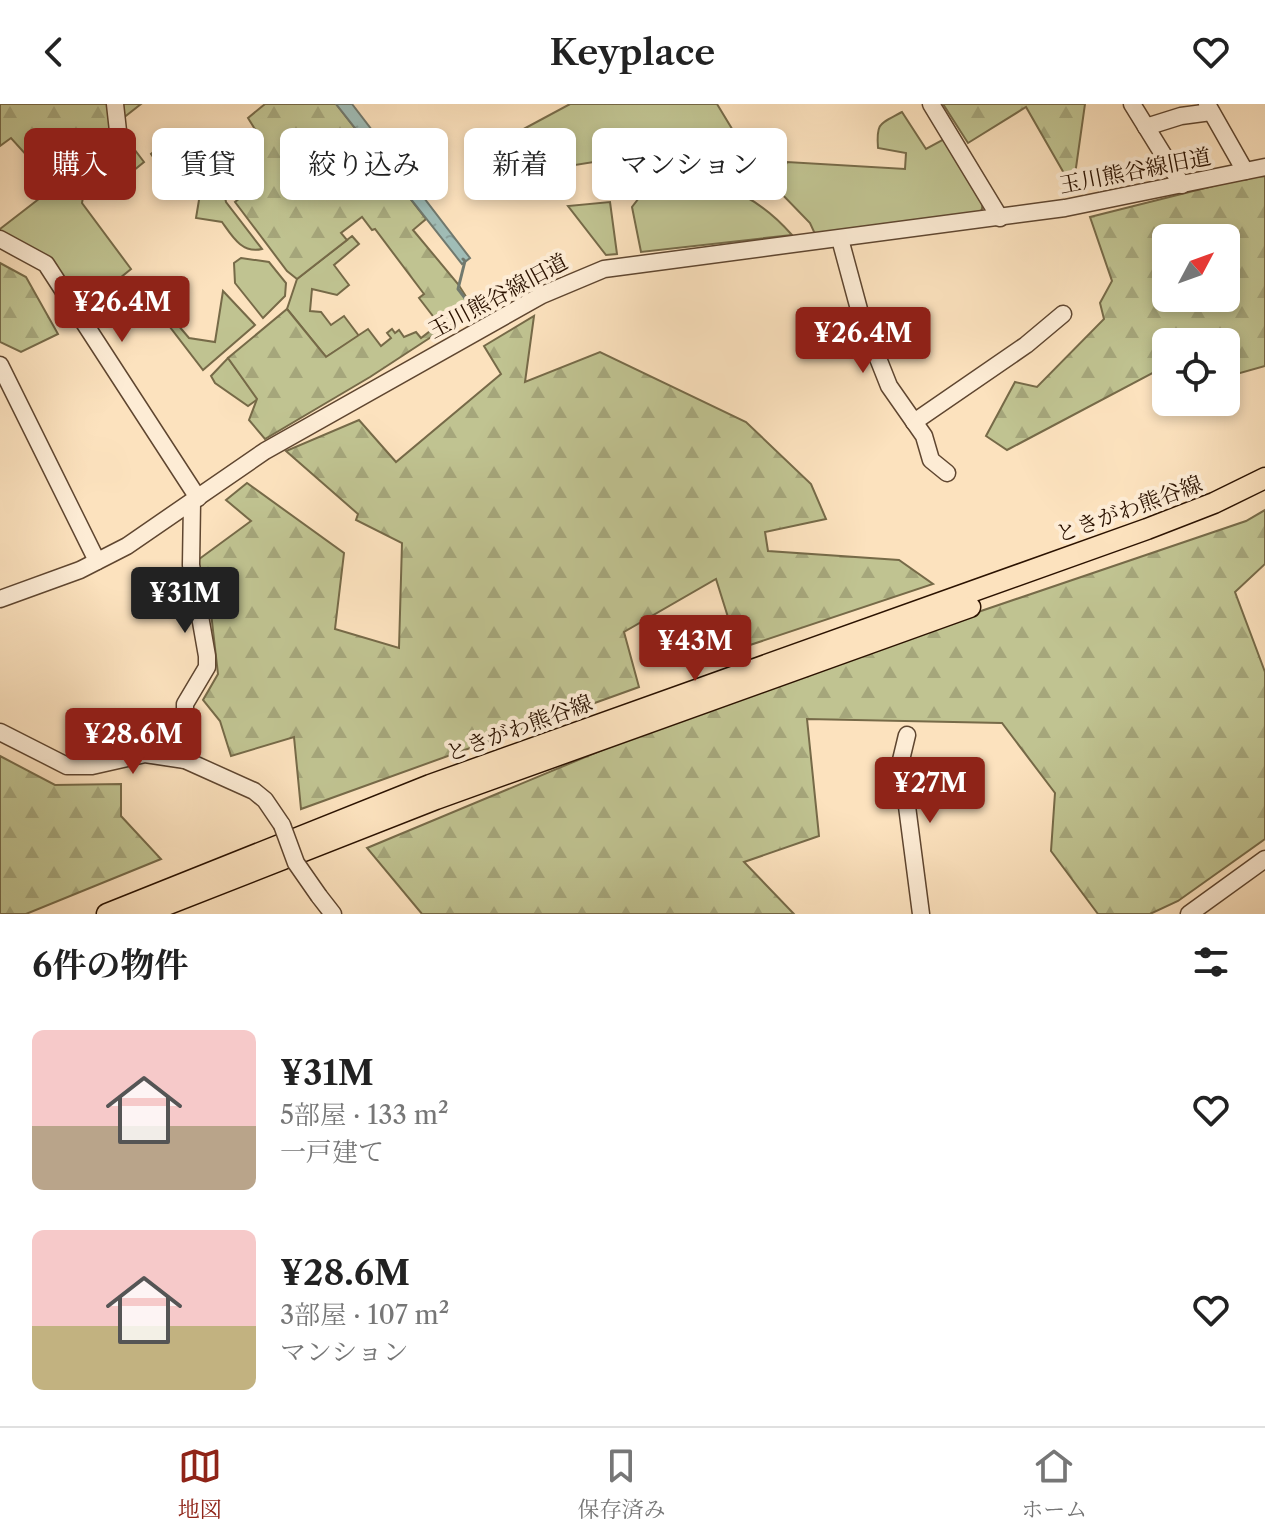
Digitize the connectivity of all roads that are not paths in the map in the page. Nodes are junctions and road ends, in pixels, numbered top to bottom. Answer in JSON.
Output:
{"nodes":[{"id":1,"x":115,"y":104,"type":"edge"},
{"id":2,"x":931,"y":104,"type":"edge"},
{"id":3,"x":1132,"y":104,"type":"edge"},
{"id":4,"x":1209,"y":108,"type":"edge"},
{"id":5,"x":1146,"y":127,"type":"junction"},
{"id":6,"x":118,"y":128,"type":"edge"},
{"id":7,"x":1265,"y":167,"type":"edge"},
{"id":8,"x":1245,"y":171,"type":"junction"},
{"id":9,"x":1182,"y":185,"type":"junction"},
{"id":10,"x":1000,"y":218,"type":"junction"},
{"id":11,"x":0,"y":239,"type":"edge"},
{"id":12,"x":840,"y":239,"type":"junction"},
{"id":13,"x":1063,"y":314,"type":"dead end"},
{"id":14,"x":0,"y":365,"type":"edge"},
{"id":15,"x":914,"y":422,"type":"junction"},
{"id":16,"x":947,"y":473,"type":"dead end"},
{"id":17,"x":1265,"y":478,"type":"edge"},
{"id":18,"x":1265,"y":494,"type":"edge"},
{"id":19,"x":195,"y":500,"type":"junction"},
{"id":20,"x":97,"y":561,"type":"junction"},
{"id":21,"x":0,"y":599,"type":"edge"},
{"id":22,"x":0,"y":732,"type":"edge"},
{"id":23,"x":907,"y":735,"type":"dead end"},
{"id":24,"x":185,"y":760,"type":"junction"},
{"id":25,"x":1265,"y":859,"type":"edge"},
{"id":26,"x":107,"y":914,"type":"edge"},
{"id":27,"x":143,"y":914,"type":"edge"},
{"id":28,"x":333,"y":914,"type":"edge"},
{"id":29,"x":921,"y":914,"type":"edge"},
{"id":30,"x":1189,"y":914,"type":"edge"}],
"edges":[{"from":1,"to":6,"type":"street"},
{"from":2,"to":10,"type":"street"},
{"from":3,"to":5,"type":"street"},
{"from":4,"to":5,"type":"street"},
{"from":4,"to":8,"type":"street"},
{"from":5,"to":9,"type":"street"},
{"from":7,"to":8,"type":"street","name":"玉川熊谷線旧道"},
{"from":8,"to":9,"type":"street","name":"玉川熊谷線旧道"},
{"from":9,"to":10,"type":"street","name":"玉川熊谷線旧道"},
{"from":10,"to":12,"type":"street","name":"玉川熊谷線旧道"},
{"from":11,"to":19,"type":"street"},
{"from":12,"to":15,"type":"street"},
{"from":12,"to":19,"type":"street","name":"玉川熊谷線旧道"},
{"from":13,"to":15,"type":"street"},
{"from":14,"to":20,"type":"street"},
{"from":15,"to":16,"type":"street"},
{"from":17,"to":26,"type":"main road","name":"ときがわ熊谷線"},
{"from":18,"to":27,"type":"main road","name":"ときがわ熊谷線"},
{"from":19,"to":20,"type":"street","name":"玉川熊谷線旧道"},
{"from":19,"to":24,"type":"street"},
{"from":20,"to":21,"type":"street","name":"玉川熊谷線旧道"},
{"from":22,"to":24,"type":"street"},
{"from":23,"to":29,"type":"street"},
{"from":24,"to":28,"type":"street","bridge":true},
{"from":25,"to":30,"type":"street"}]}
